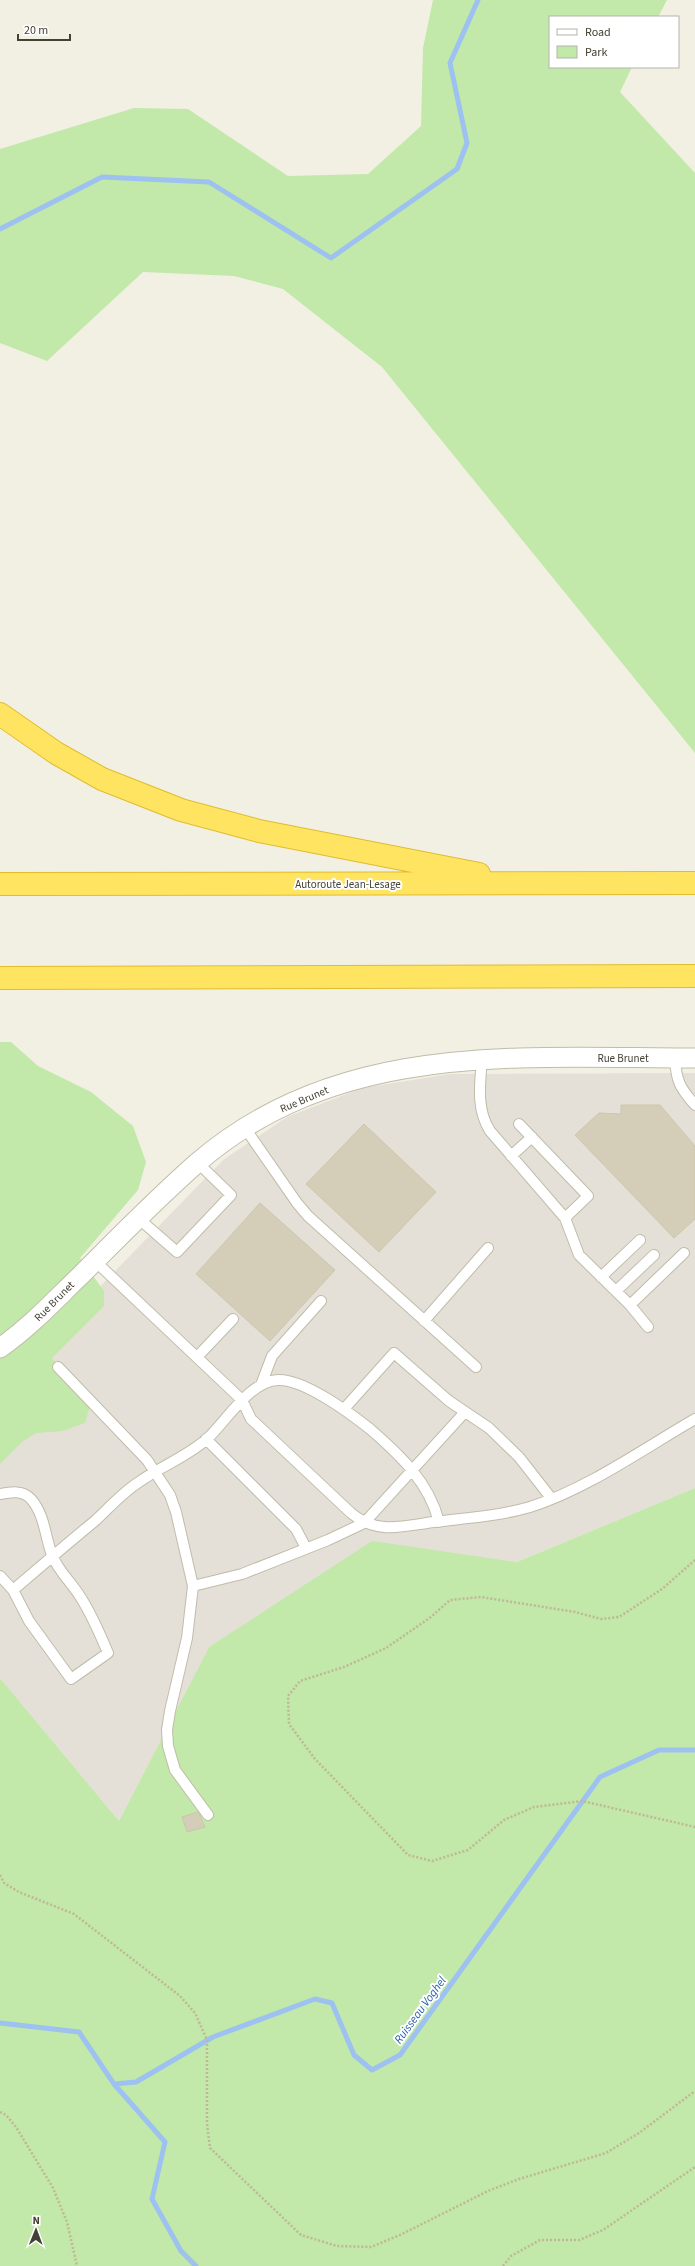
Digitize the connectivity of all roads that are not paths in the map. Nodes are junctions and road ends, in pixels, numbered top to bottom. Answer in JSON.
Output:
{"nodes":[{"id":1,"x":0,"y":714,"type":"edge"},
{"id":2,"x":695,"y":882,"type":"edge"},
{"id":3,"x":521,"y":883,"type":"junction"},
{"id":4,"x":0,"y":884,"type":"edge"},
{"id":5,"x":695,"y":976,"type":"edge"},
{"id":6,"x":0,"y":978,"type":"edge"},
{"id":7,"x":675,"y":1058,"type":"junction"},
{"id":8,"x":695,"y":1058,"type":"edge"},
{"id":9,"x":482,"y":1059,"type":"junction"},
{"id":10,"x":695,"y":1105,"type":"edge"},
{"id":11,"x":519,"y":1124,"type":"dead end"},
{"id":12,"x":245,"y":1128,"type":"junction"},
{"id":13,"x":532,"y":1137,"type":"junction"},
{"id":14,"x":511,"y":1156,"type":"junction"},
{"id":15,"x":198,"y":1162,"type":"junction"},
{"id":16,"x":138,"y":1218,"type":"junction"},
{"id":17,"x":565,"y":1218,"type":"junction"},
{"id":18,"x":640,"y":1240,"type":"dead end"},
{"id":19,"x":488,"y":1248,"type":"dead end"},
{"id":20,"x":684,"y":1253,"type":"dead end"},
{"id":21,"x":654,"y":1255,"type":"dead end"},
{"id":22,"x":95,"y":1260,"type":"junction"},
{"id":23,"x":601,"y":1277,"type":"junction"},
{"id":24,"x":616,"y":1292,"type":"junction"},
{"id":25,"x":321,"y":1301,"type":"dead end"},
{"id":26,"x":630,"y":1305,"type":"junction"},
{"id":27,"x":233,"y":1319,"type":"dead end"},
{"id":28,"x":424,"y":1321,"type":"junction"},
{"id":29,"x":648,"y":1327,"type":"dead end"},
{"id":30,"x":0,"y":1348,"type":"edge"},
{"id":31,"x":197,"y":1357,"type":"junction"},
{"id":32,"x":58,"y":1367,"type":"dead end"},
{"id":33,"x":476,"y":1367,"type":"dead end"},
{"id":34,"x":261,"y":1384,"type":"junction"},
{"id":35,"x":242,"y":1400,"type":"junction"},
{"id":36,"x":344,"y":1409,"type":"junction"},
{"id":37,"x":465,"y":1412,"type":"junction"},
{"id":38,"x":695,"y":1419,"type":"edge"},
{"id":39,"x":206,"y":1439,"type":"junction"},
{"id":40,"x":413,"y":1471,"type":"junction"},
{"id":41,"x":157,"y":1472,"type":"junction"},
{"id":42,"x":0,"y":1494,"type":"edge"},
{"id":43,"x":551,"y":1498,"type":"junction"},
{"id":44,"x":439,"y":1522,"type":"junction"},
{"id":45,"x":364,"y":1523,"type":"junction"},
{"id":46,"x":306,"y":1548,"type":"junction"},
{"id":47,"x":53,"y":1556,"type":"junction"},
{"id":48,"x":0,"y":1576,"type":"edge"},
{"id":49,"x":193,"y":1586,"type":"junction"},
{"id":50,"x":13,"y":1590,"type":"junction"},
{"id":51,"x":208,"y":1815,"type":"dead end"}],
"edges":[{"from":1,"to":3,"type":"highway"},
{"from":2,"to":3,"type":"highway","name":"Autoroute Jean-Lesage"},
{"from":3,"to":4,"type":"highway","name":"Autoroute Jean-Lesage"},
{"from":5,"to":6,"type":"highway"},
{"from":7,"to":8,"type":"street","name":"Rue Brunet"},
{"from":7,"to":9,"type":"street","name":"Rue Brunet"},
{"from":7,"to":10,"type":"lane"},
{"from":9,"to":12,"type":"street","name":"Rue Brunet"},
{"from":9,"to":14,"type":"lane"},
{"from":11,"to":13,"type":"lane"},
{"from":12,"to":15,"type":"street","name":"Rue Brunet"},
{"from":12,"to":28,"type":"lane"},
{"from":13,"to":14,"type":"lane"},
{"from":13,"to":17,"type":"lane"},
{"from":14,"to":17,"type":"lane"},
{"from":15,"to":16,"type":"street","name":"Rue Brunet"},
{"from":15,"to":16,"type":"lane"},
{"from":16,"to":22,"type":"street","name":"Rue Brunet"},
{"from":17,"to":23,"type":"lane"},
{"from":18,"to":23,"type":"lane"},
{"from":19,"to":28,"type":"lane"},
{"from":20,"to":26,"type":"lane"},
{"from":21,"to":24,"type":"lane"},
{"from":22,"to":30,"type":"street","name":"Rue Brunet"},
{"from":22,"to":31,"type":"lane"},
{"from":23,"to":24,"type":"lane"},
{"from":24,"to":26,"type":"lane"},
{"from":25,"to":34,"type":"lane"},
{"from":26,"to":29,"type":"lane"},
{"from":27,"to":31,"type":"lane"},
{"from":28,"to":33,"type":"lane"},
{"from":31,"to":35,"type":"lane"},
{"from":32,"to":41,"type":"lane"},
{"from":34,"to":35,"type":"lane"},
{"from":34,"to":36,"type":"lane"},
{"from":35,"to":39,"type":"lane"},
{"from":35,"to":45,"type":"lane"},
{"from":36,"to":37,"type":"lane"},
{"from":36,"to":40,"type":"lane"},
{"from":37,"to":40,"type":"lane"},
{"from":37,"to":43,"type":"lane"},
{"from":38,"to":43,"type":"lane"},
{"from":39,"to":41,"type":"lane"},
{"from":39,"to":46,"type":"lane"},
{"from":40,"to":44,"type":"lane"},
{"from":40,"to":45,"type":"lane"},
{"from":41,"to":47,"type":"lane"},
{"from":41,"to":49,"type":"lane"},
{"from":42,"to":47,"type":"lane"},
{"from":43,"to":44,"type":"lane"},
{"from":44,"to":45,"type":"lane"},
{"from":45,"to":46,"type":"lane"},
{"from":46,"to":49,"type":"lane"},
{"from":47,"to":50,"type":"lane"},
{"from":47,"to":50,"type":"lane"},
{"from":48,"to":50,"type":"lane"},
{"from":49,"to":51,"type":"lane"}]}
